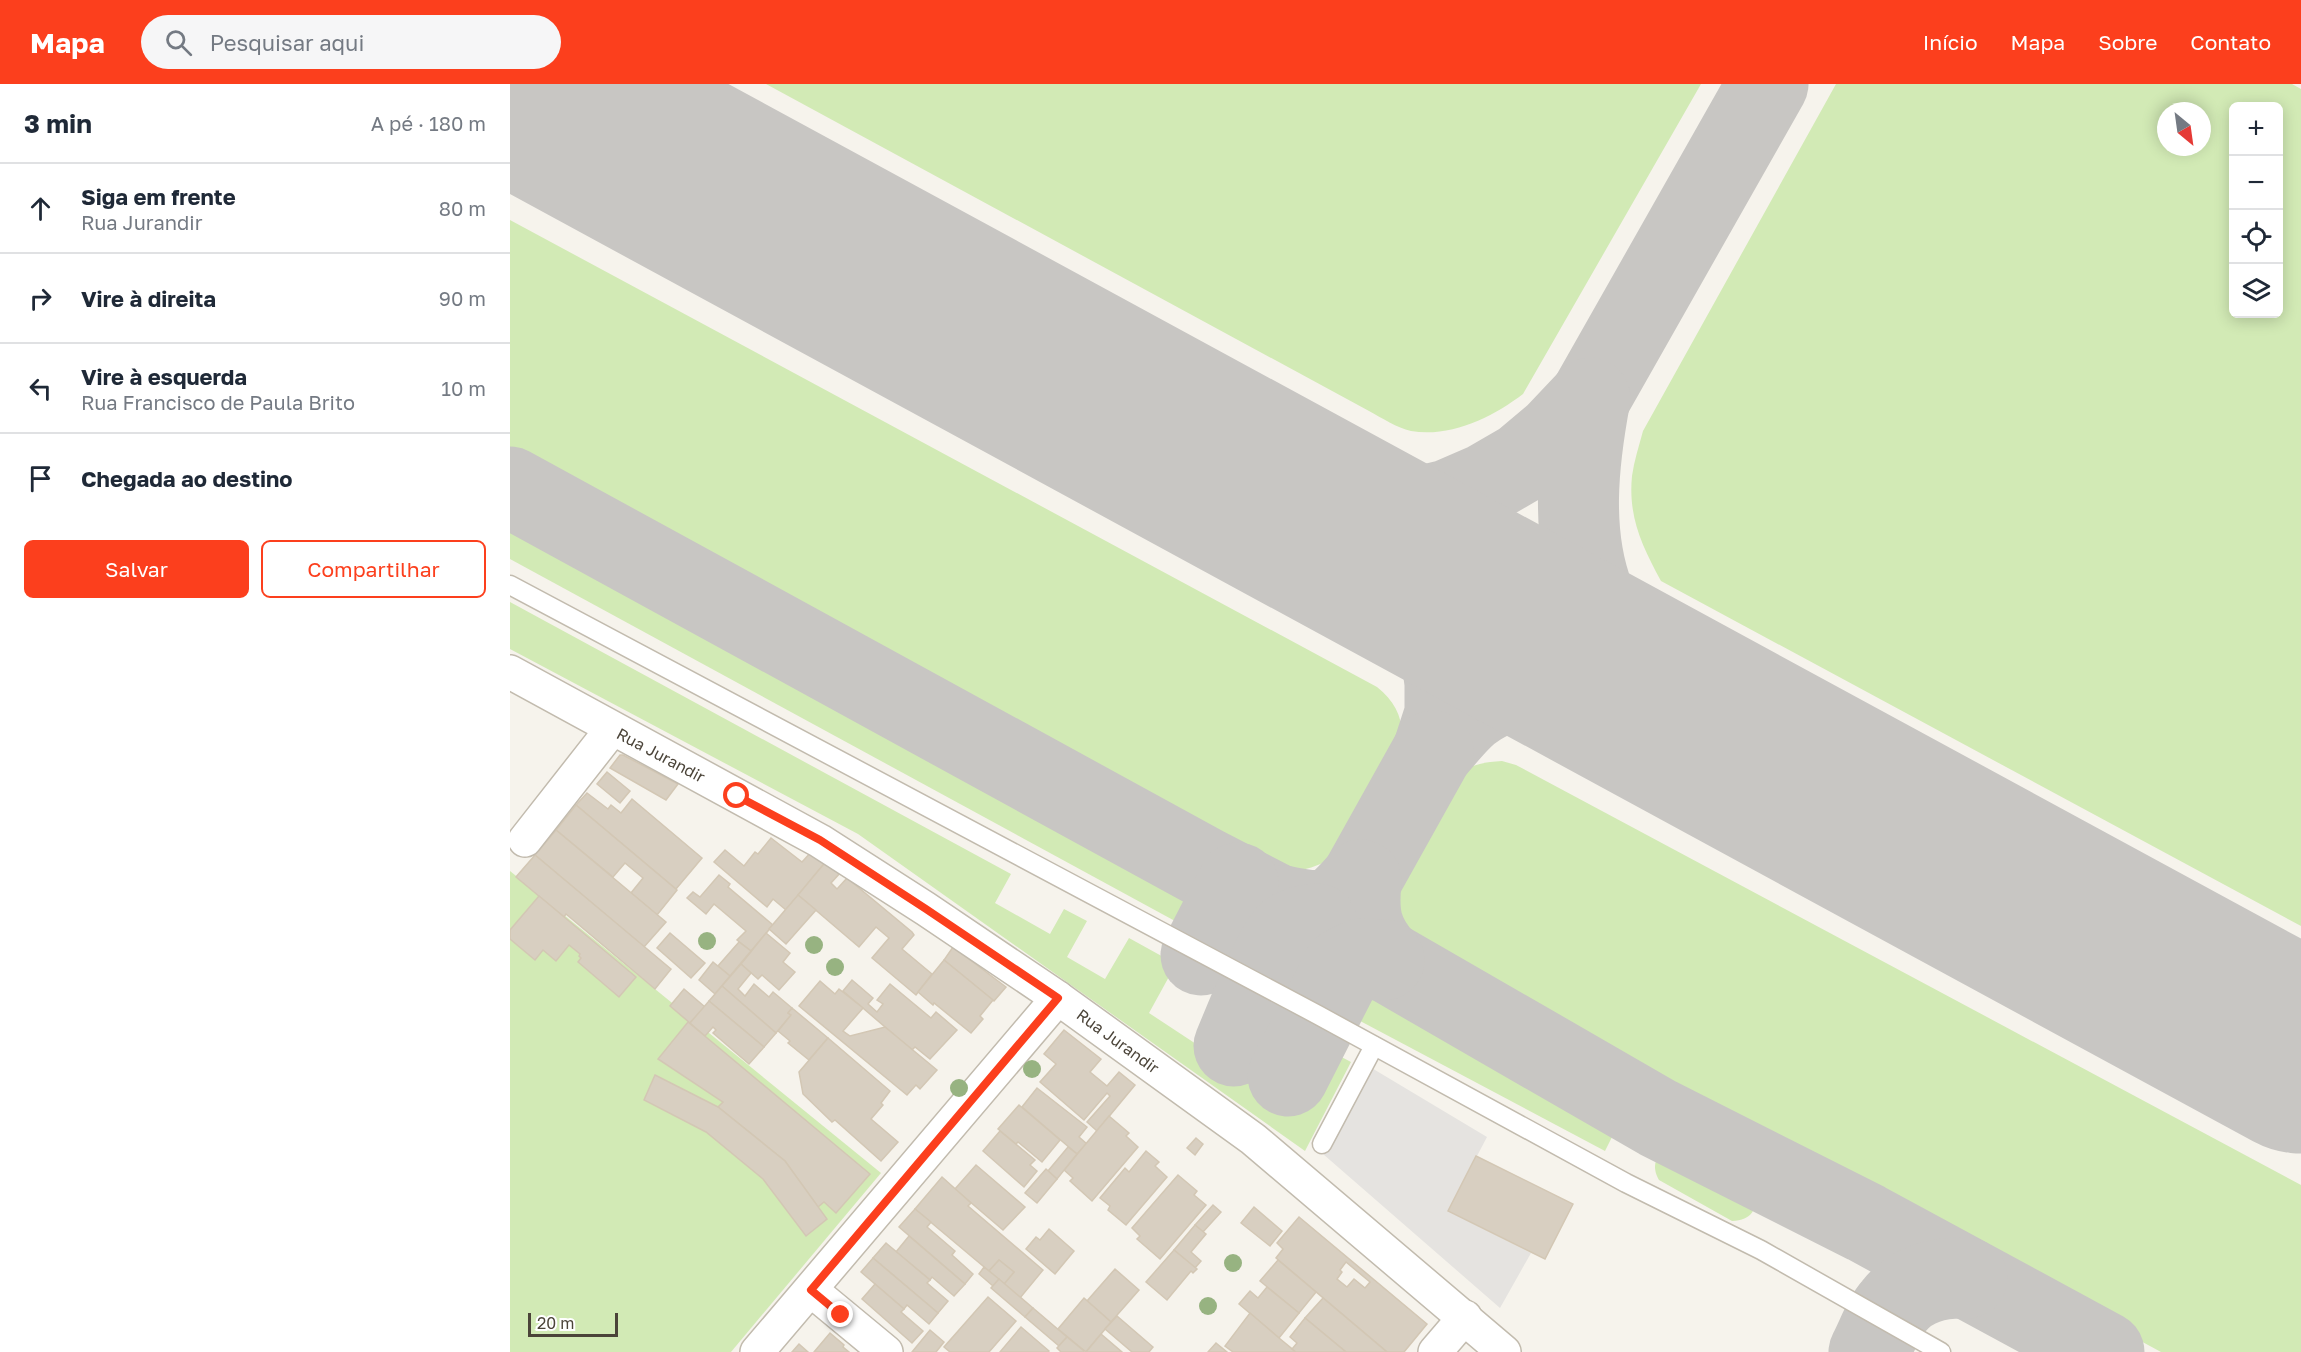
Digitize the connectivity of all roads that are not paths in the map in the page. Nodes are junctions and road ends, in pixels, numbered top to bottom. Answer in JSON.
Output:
{"nodes":[{"id":1,"x":510,"y":585,"type":"edge"},
{"id":2,"x":510,"y":672,"type":"edge"},
{"id":3,"x":612,"y":729,"type":"junction"},
{"id":4,"x":525,"y":840,"type":"dead end"},
{"id":5,"x":1058,"y":998,"type":"junction"},
{"id":6,"x":1374,"y":1046,"type":"junction"},
{"id":7,"x":1322,"y":1144,"type":"dead end"},
{"id":8,"x":811,"y":1290,"type":"junction"},
{"id":9,"x":1465,"y":1317,"type":"junction"},
{"id":10,"x":757,"y":1352,"type":"edge"},
{"id":11,"x":886,"y":1352,"type":"edge"},
{"id":12,"x":1435,"y":1352,"type":"edge"},
{"id":13,"x":1504,"y":1352,"type":"edge"},
{"id":14,"x":1941,"y":1352,"type":"edge"}],
"edges":[{"from":1,"to":6,"type":"lane"},
{"from":2,"to":3,"type":"street","name":"Rua Jurandir"},
{"from":3,"to":4,"type":"street"},
{"from":3,"to":5,"type":"street","name":"Rua Jurandir"},
{"from":5,"to":8,"type":"street"},
{"from":5,"to":9,"type":"street","name":"Rua Jurandir"},
{"from":6,"to":7,"type":"lane"},
{"from":6,"to":14,"type":"lane"},
{"from":8,"to":10,"type":"street"},
{"from":8,"to":11,"type":"street"},
{"from":9,"to":12,"type":"street"},
{"from":9,"to":13,"type":"street","name":"Rua Jurandir"}]}
